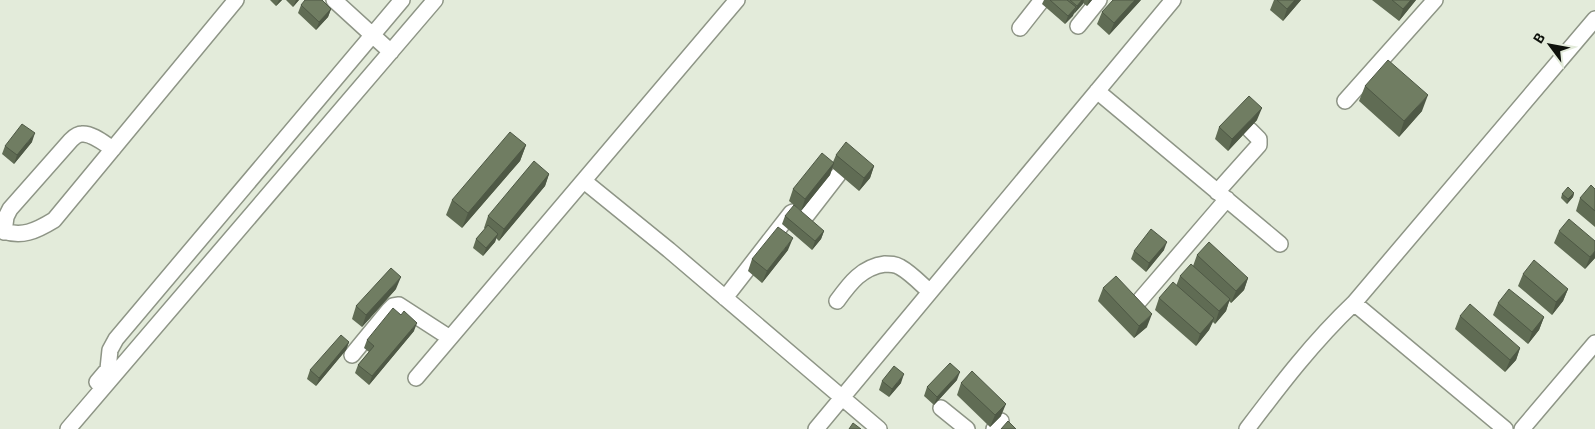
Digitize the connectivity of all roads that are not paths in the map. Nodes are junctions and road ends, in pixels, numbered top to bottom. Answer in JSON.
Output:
{"nodes":[{"id":1,"x":236,"y":0,"type":"edge"},
{"id":2,"x":334,"y":0,"type":"edge"},
{"id":3,"x":402,"y":0,"type":"edge"},
{"id":4,"x":435,"y":0,"type":"edge"},
{"id":5,"x":737,"y":0,"type":"edge"},
{"id":6,"x":1042,"y":0,"type":"edge"},
{"id":7,"x":1099,"y":0,"type":"edge"},
{"id":8,"x":1173,"y":0,"type":"edge"},
{"id":9,"x":1435,"y":0,"type":"edge"},
{"id":10,"x":1595,"y":19,"type":"edge"},
{"id":11,"x":1078,"y":26,"type":"dead end"},
{"id":12,"x":1020,"y":28,"type":"dead end"},
{"id":13,"x":372,"y":35,"type":"junction"},
{"id":14,"x":391,"y":52,"type":"junction"},
{"id":15,"x":1097,"y":91,"type":"junction"},
{"id":16,"x":1345,"y":101,"type":"dead end"},
{"id":17,"x":1250,"y":130,"type":"edge"},
{"id":18,"x":113,"y":149,"type":"junction"},
{"id":19,"x":838,"y":175,"type":"dead end"},
{"id":20,"x":584,"y":181,"type":"junction"},
{"id":21,"x":1222,"y":196,"type":"junction"},
{"id":22,"x":2,"y":231,"type":"edge"},
{"id":23,"x":1280,"y":244,"type":"dead end"},
{"id":24,"x":930,"y":292,"type":"junction"},
{"id":25,"x":725,"y":298,"type":"junction"},
{"id":26,"x":837,"y":301,"type":"dead end"},
{"id":27,"x":1354,"y":303,"type":"junction"},
{"id":28,"x":1134,"y":307,"type":"edge"},
{"id":29,"x":450,"y":338,"type":"junction"},
{"id":30,"x":1595,"y":343,"type":"edge"},
{"id":31,"x":352,"y":355,"type":"dead end"},
{"id":32,"x":416,"y":378,"type":"dead end"},
{"id":33,"x":842,"y":398,"type":"junction"},
{"id":34,"x":941,"y":408,"type":"dead end"},
{"id":35,"x":57,"y":429,"type":"edge"},
{"id":36,"x":68,"y":429,"type":"edge"},
{"id":37,"x":816,"y":429,"type":"edge"},
{"id":38,"x":880,"y":429,"type":"edge"},
{"id":39,"x":967,"y":429,"type":"edge"},
{"id":40,"x":1247,"y":429,"type":"edge"},
{"id":41,"x":1505,"y":429,"type":"edge"},
{"id":42,"x":1522,"y":429,"type":"edge"}],
"edges":[{"from":1,"to":18,"type":"street"},
{"from":2,"to":13,"type":"street"},
{"from":3,"to":13,"type":"street"},
{"from":4,"to":14,"type":"street"},
{"from":5,"to":20,"type":"street"},
{"from":6,"to":12,"type":"street"},
{"from":7,"to":11,"type":"street"},
{"from":8,"to":15,"type":"street"},
{"from":9,"to":16,"type":"street"},
{"from":10,"to":27,"type":"street"},
{"from":13,"to":14,"type":"street"},
{"from":13,"to":35,"type":"street"},
{"from":14,"to":36,"type":"street"},
{"from":15,"to":21,"type":"street"},
{"from":15,"to":24,"type":"street"},
{"from":17,"to":21,"type":"street"},
{"from":18,"to":22,"type":"street"},
{"from":18,"to":22,"type":"street"},
{"from":19,"to":25,"type":"street"},
{"from":20,"to":25,"type":"street"},
{"from":20,"to":29,"type":"street"},
{"from":21,"to":23,"type":"street"},
{"from":21,"to":28,"type":"street"},
{"from":24,"to":26,"type":"street"},
{"from":24,"to":33,"type":"street"},
{"from":25,"to":33,"type":"street"},
{"from":27,"to":40,"type":"street"},
{"from":27,"to":41,"type":"street"},
{"from":29,"to":31,"type":"street"},
{"from":29,"to":32,"type":"street"},
{"from":30,"to":42,"type":"street"},
{"from":33,"to":37,"type":"street"},
{"from":33,"to":38,"type":"street"},
{"from":34,"to":39,"type":"street"}]}
